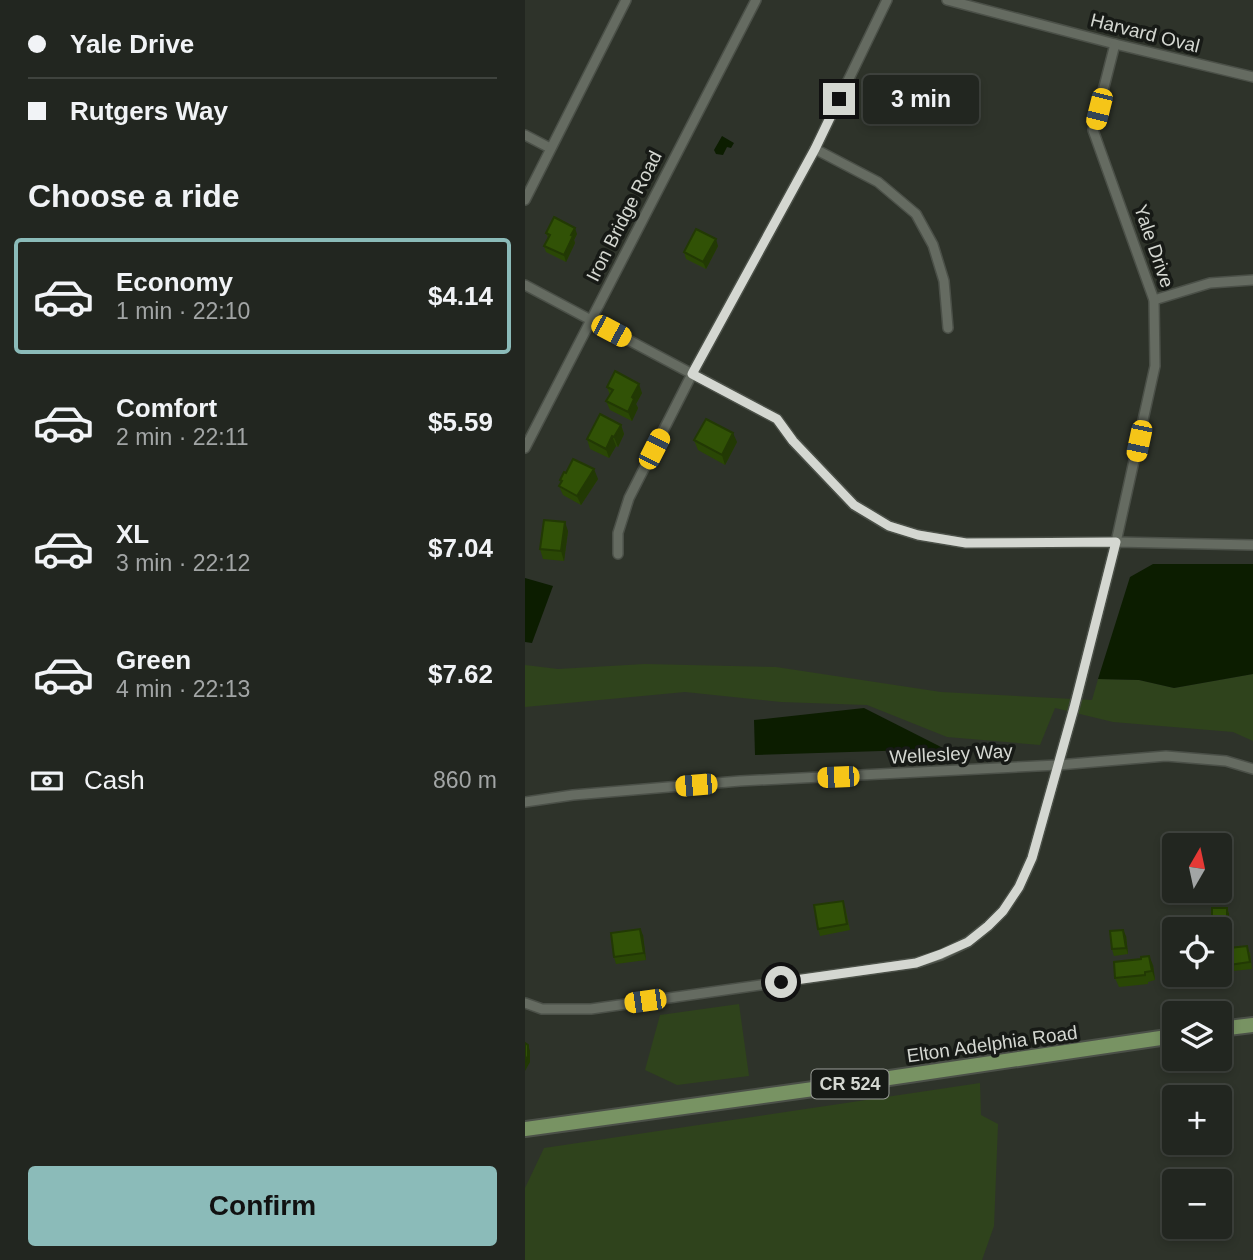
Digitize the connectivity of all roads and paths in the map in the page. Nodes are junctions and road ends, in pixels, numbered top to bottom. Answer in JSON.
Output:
{"nodes":[{"id":1,"x":626,"y":0,"type":"edge"},
{"id":2,"x":756,"y":0,"type":"edge"},
{"id":3,"x":887,"y":0,"type":"edge"},
{"id":4,"x":947,"y":0,"type":"edge"},
{"id":5,"x":1115,"y":44,"type":"junction"},
{"id":6,"x":1253,"y":77,"type":"edge"},
{"id":7,"x":525,"y":135,"type":"edge"},
{"id":8,"x":550,"y":148,"type":"junction"},
{"id":9,"x":815,"y":149,"type":"junction"},
{"id":10,"x":525,"y":200,"type":"edge"},
{"id":11,"x":1253,"y":280,"type":"edge"},
{"id":12,"x":525,"y":285,"type":"edge"},
{"id":13,"x":1154,"y":300,"type":"junction"},
{"id":14,"x":590,"y":320,"type":"junction"},
{"id":15,"x":948,"y":328,"type":"dead end"},
{"id":16,"x":692,"y":374,"type":"junction"},
{"id":17,"x":525,"y":448,"type":"edge"},
{"id":18,"x":1116,"y":542,"type":"junction"},
{"id":19,"x":1253,"y":545,"type":"edge"},
{"id":20,"x":618,"y":554,"type":"dead end"},
{"id":21,"x":1058,"y":765,"type":"junction"},
{"id":22,"x":1253,"y":769,"type":"edge"},
{"id":23,"x":525,"y":802,"type":"edge"},
{"id":24,"x":525,"y":1003,"type":"edge"},
{"id":25,"x":1253,"y":1024,"type":"edge"},
{"id":26,"x":1232,"y":1028,"type":"edge"},
{"id":27,"x":1162,"y":1038,"type":"edge"},
{"id":28,"x":525,"y":1129,"type":"edge"}],
"edges":[{"from":1,"to":8,"type":"street"},
{"from":2,"to":14,"type":"street","name":"Iron Bridge Road"},
{"from":3,"to":9,"type":"street"},
{"from":4,"to":5,"type":"street","name":"Harvard Oval"},
{"from":5,"to":6,"type":"street","name":"Harvard Oval"},
{"from":5,"to":13,"type":"street","name":"Yale Drive"},
{"from":7,"to":8,"type":"street"},
{"from":8,"to":10,"type":"street"},
{"from":9,"to":15,"type":"street"},
{"from":9,"to":16,"type":"street"},
{"from":11,"to":13,"type":"street"},
{"from":12,"to":14,"type":"street"},
{"from":13,"to":18,"type":"street","name":"Yale Drive"},
{"from":14,"to":16,"type":"street"},
{"from":14,"to":17,"type":"street","name":"Iron Bridge Road"},
{"from":16,"to":18,"type":"street"},
{"from":16,"to":20,"type":"street"},
{"from":18,"to":19,"type":"street"},
{"from":18,"to":21,"type":"street","name":"Yale Drive"},
{"from":21,"to":22,"type":"street","name":"Wellesley Way"},
{"from":21,"to":23,"type":"street","name":"Wellesley Way"},
{"from":21,"to":24,"type":"street","name":"Yale Drive"},
{"from":25,"to":26,"type":"main road"},
{"from":27,"to":28,"type":"main road","name":"Elton Adelphia Road","number":"CR 524"}]}
